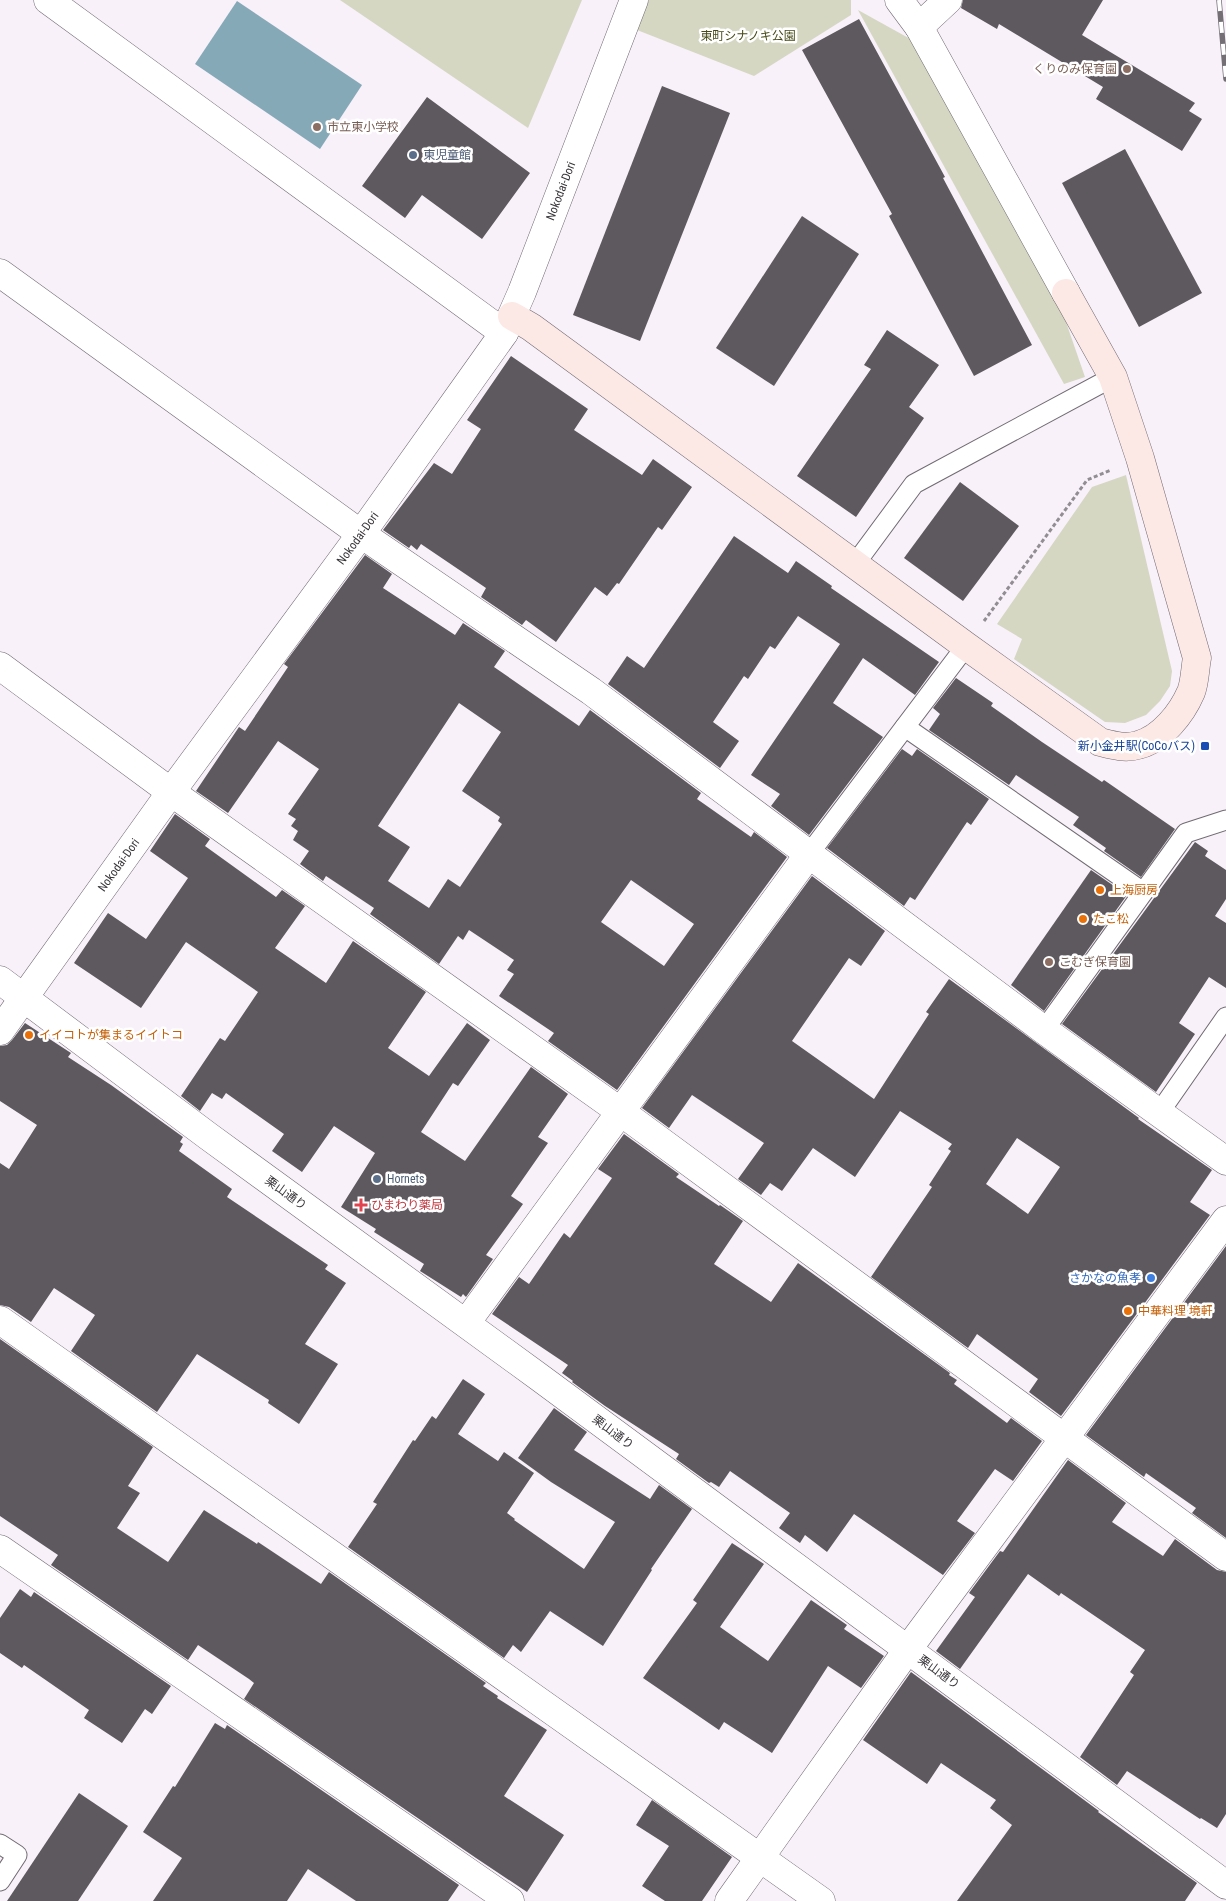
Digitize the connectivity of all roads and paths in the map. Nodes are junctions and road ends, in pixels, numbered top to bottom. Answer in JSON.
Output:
{"nodes":[{"id":1,"x":48,"y":0,"type":"edge"},
{"id":2,"x":634,"y":0,"type":"edge"},
{"id":3,"x":899,"y":0,"type":"edge"},
{"id":4,"x":948,"y":0,"type":"edge"},
{"id":5,"x":919,"y":27,"type":"junction"},
{"id":6,"x":0,"y":273,"type":"edge"},
{"id":7,"x":508,"y":325,"type":"junction"},
{"id":8,"x":1113,"y":377,"type":"junction"},
{"id":9,"x":1140,"y":458,"type":"junction"},
{"id":10,"x":361,"y":534,"type":"junction"},
{"id":11,"x":855,"y":564,"type":"junction"},
{"id":12,"x":966,"y":646,"type":"junction"},
{"id":13,"x":0,"y":666,"type":"edge"},
{"id":14,"x":906,"y":727,"type":"junction"},
{"id":15,"x":171,"y":792,"type":"junction"},
{"id":16,"x":1226,"y":820,"type":"edge"},
{"id":17,"x":809,"y":854,"type":"junction"},
{"id":18,"x":1143,"y":892,"type":"junction"},
{"id":19,"x":0,"y":980,"type":"edge"},
{"id":20,"x":25,"y":998,"type":"junction"},
{"id":21,"x":1226,"y":1017,"type":"edge"},
{"id":22,"x":1044,"y":1030,"type":"junction"},
{"id":23,"x":0,"y":1031,"type":"edge"},
{"id":24,"x":621,"y":1112,"type":"junction"},
{"id":25,"x":1158,"y":1113,"type":"junction"},
{"id":26,"x":1226,"y":1161,"type":"edge"},
{"id":27,"x":1226,"y":1220,"type":"edge"},
{"id":28,"x":0,"y":1320,"type":"edge"},
{"id":29,"x":466,"y":1323,"type":"junction"},
{"id":30,"x":1064,"y":1438,"type":"junction"},
{"id":31,"x":0,"y":1549,"type":"edge"},
{"id":32,"x":1226,"y":1557,"type":"edge"},
{"id":33,"x":908,"y":1649,"type":"junction"},
{"id":34,"x":0,"y":1844,"type":"edge"},
{"id":35,"x":760,"y":1857,"type":"junction"},
{"id":36,"x":0,"y":1882,"type":"edge"},
{"id":37,"x":1226,"y":1885,"type":"edge"},
{"id":38,"x":510,"y":1901,"type":"edge"},
{"id":39,"x":729,"y":1901,"type":"edge"},
{"id":40,"x":821,"y":1901,"type":"edge"}],
"edges":[{"from":1,"to":7,"type":"street"},
{"from":2,"to":7,"type":"street","name":"Nokodai-Dori"},
{"from":3,"to":5,"type":"street"},
{"from":4,"to":5,"type":"street"},
{"from":5,"to":8,"type":"street"},
{"from":6,"to":10,"type":"street"},
{"from":7,"to":10,"type":"street","name":"Nokodai-Dori"},
{"from":7,"to":11,"type":"street"},
{"from":8,"to":9,"type":"street"},
{"from":8,"to":11,"type":"lane"},
{"from":9,"to":12,"type":"path"},
{"from":9,"to":12,"type":"street"},
{"from":10,"to":15,"type":"street","name":"Nokodai-Dori"},
{"from":10,"to":17,"type":"street"},
{"from":11,"to":12,"type":"street"},
{"from":12,"to":14,"type":"lane"},
{"from":13,"to":15,"type":"street"},
{"from":14,"to":17,"type":"lane"},
{"from":14,"to":18,"type":"lane"},
{"from":15,"to":20,"type":"street","name":"Nokodai-Dori"},
{"from":15,"to":24,"type":"street"},
{"from":16,"to":18,"type":"lane"},
{"from":17,"to":22,"type":"street"},
{"from":17,"to":24,"type":"street"},
{"from":18,"to":22,"type":"lane"},
{"from":19,"to":20,"type":"street","name":"栗山通り"},
{"from":20,"to":23,"type":"street","name":"Nokodai-Dori"},
{"from":20,"to":29,"type":"street","name":"栗山通り"},
{"from":21,"to":25,"type":"lane"},
{"from":22,"to":25,"type":"street"},
{"from":24,"to":29,"type":"street"},
{"from":24,"to":30,"type":"street"},
{"from":25,"to":26,"type":"street"},
{"from":27,"to":30,"type":"street"},
{"from":28,"to":35,"type":"street"},
{"from":29,"to":33,"type":"street","name":"栗山通り"},
{"from":30,"to":32,"type":"street"},
{"from":30,"to":33,"type":"street"},
{"from":31,"to":38,"type":"street"},
{"from":33,"to":35,"type":"street"},
{"from":33,"to":37,"type":"street","name":"栗山通り"},
{"from":34,"to":36,"type":"lane"},
{"from":35,"to":39,"type":"street"},
{"from":35,"to":40,"type":"street"}]}
